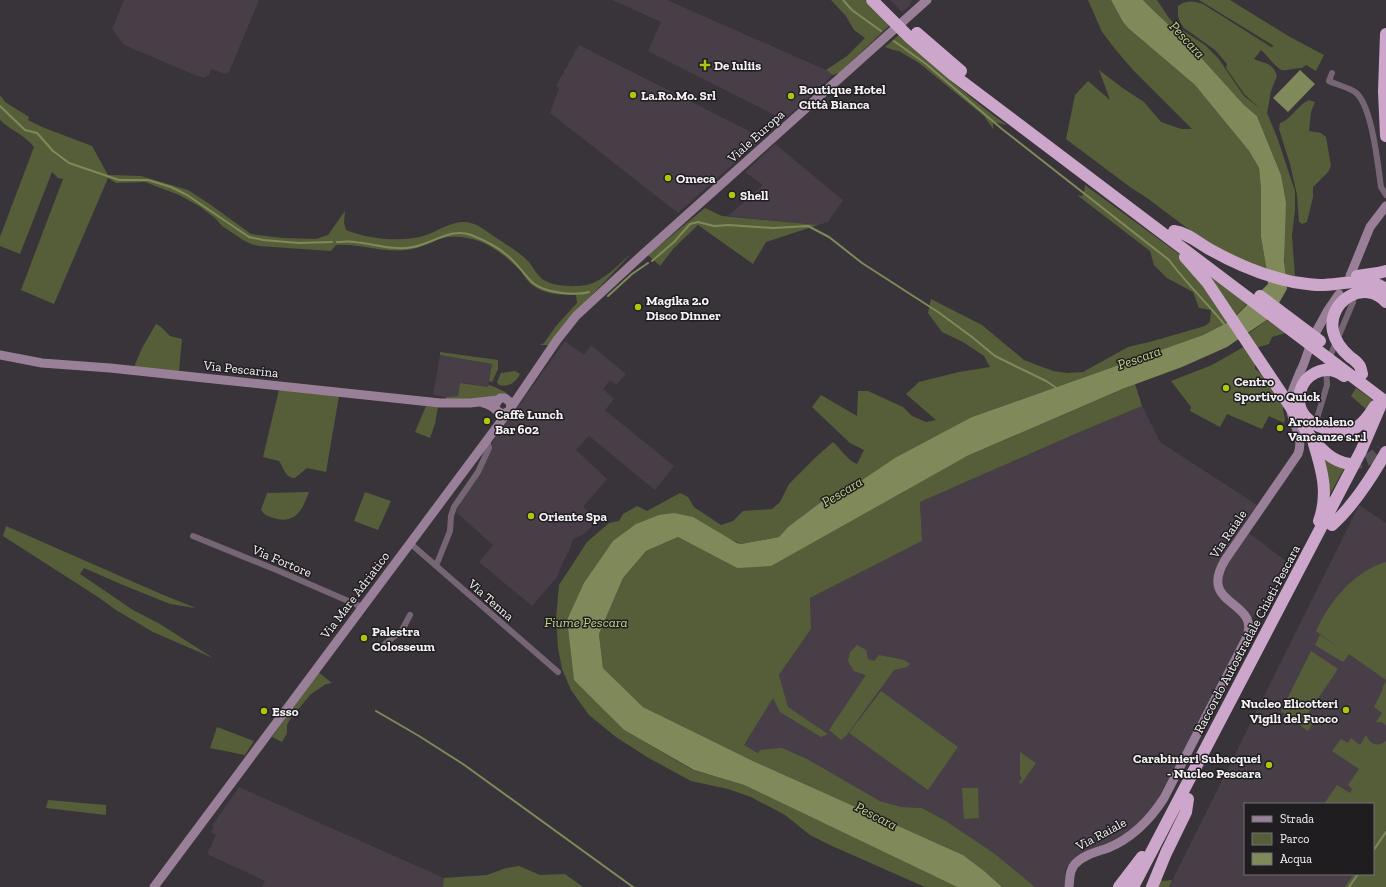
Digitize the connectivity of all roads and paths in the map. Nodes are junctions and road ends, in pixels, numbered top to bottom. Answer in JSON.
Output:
{"nodes":[{"id":1,"x":872,"y":0,"type":"edge"},
{"id":2,"x":924,"y":1,"type":"edge"},
{"id":3,"x":884,"y":5,"type":"edge"},
{"id":4,"x":1386,"y":34,"type":"edge"},
{"id":5,"x":1332,"y":73,"type":"dead end"},
{"id":6,"x":1386,"y":136,"type":"edge"},
{"id":7,"x":1386,"y":195,"type":"edge"},
{"id":8,"x":1386,"y":206,"type":"edge"},
{"id":9,"x":1172,"y":234,"type":"junction"},
{"id":10,"x":1386,"y":271,"type":"edge"},
{"id":11,"x":1354,"y":279,"type":"junction"},
{"id":12,"x":1337,"y":289,"type":"junction"},
{"id":13,"x":1385,"y":297,"type":"edge"},
{"id":14,"x":1352,"y":302,"type":"dead end"},
{"id":15,"x":1316,"y":332,"type":"dead end"},
{"id":16,"x":1309,"y":349,"type":"dead end"},
{"id":17,"x":0,"y":355,"type":"edge"},
{"id":18,"x":1301,"y":371,"type":"junction"},
{"id":19,"x":1327,"y":379,"type":"junction"},
{"id":20,"x":1362,"y":379,"type":"junction"},
{"id":21,"x":527,"y":385,"type":"junction"},
{"id":22,"x":500,"y":399,"type":"junction"},
{"id":23,"x":1385,"y":399,"type":"edge"},
{"id":24,"x":479,"y":402,"type":"junction"},
{"id":25,"x":509,"y":410,"type":"junction"},
{"id":26,"x":497,"y":411,"type":"junction"},
{"id":27,"x":1386,"y":414,"type":"edge"},
{"id":28,"x":1314,"y":426,"type":"dead end"},
{"id":29,"x":496,"y":428,"type":"junction"},
{"id":30,"x":1312,"y":439,"type":"junction"},
{"id":31,"x":487,"y":440,"type":"junction"},
{"id":32,"x":1384,"y":447,"type":"edge"},
{"id":33,"x":1386,"y":462,"type":"edge"},
{"id":34,"x":1349,"y":464,"type":"tunnel mouth"},
{"id":35,"x":1375,"y":471,"type":"junction"},
{"id":36,"x":1332,"y":525,"type":"junction"},
{"id":37,"x":1319,"y":533,"type":"junction"},
{"id":38,"x":193,"y":536,"type":"dead end"},
{"id":39,"x":411,"y":544,"type":"junction"},
{"id":40,"x":436,"y":566,"type":"junction"},
{"id":41,"x":362,"y":607,"type":"junction"},
{"id":42,"x":410,"y":615,"type":"dead end"},
{"id":43,"x":386,"y":644,"type":"dead end"},
{"id":44,"x":558,"y":672,"type":"dead end"},
{"id":45,"x":235,"y":778,"type":"junction"},
{"id":46,"x":1188,"y":799,"type":"junction"},
{"id":47,"x":214,"y":811,"type":"junction"},
{"id":48,"x":1155,"y":845,"type":"junction"},
{"id":49,"x":1070,"y":886,"type":"edge"},
{"id":50,"x":154,"y":887,"type":"edge"},
{"id":51,"x":1119,"y":887,"type":"edge"},
{"id":52,"x":1133,"y":887,"type":"edge"},
{"id":53,"x":1142,"y":887,"type":"edge"},
{"id":54,"x":1152,"y":887,"type":"edge"}],
"edges":[{"from":1,"to":3,"type":"highway"},
{"from":2,"to":21,"type":"main road","name":"Viale Europa"},
{"from":3,"to":9,"type":"highway"},
{"from":4,"to":6,"type":"highway"},
{"from":5,"to":7,"type":"street"},
{"from":8,"to":11,"type":"main road"},
{"from":9,"to":12,"type":"highway"},
{"from":9,"to":20,"type":"highway"},
{"from":9,"to":30,"type":"highway"},
{"from":10,"to":12,"type":"highway"},
{"from":11,"to":12,"type":"highway"},
{"from":11,"to":13,"type":"highway"},
{"from":12,"to":15,"type":"main road"},
{"from":13,"to":20,"type":"highway"},
{"from":14,"to":19,"type":"street"},
{"from":16,"to":18,"type":"main road","name":"Via Raiale"},
{"from":17,"to":24,"type":"main road","name":"Via Pescarina"},
{"from":18,"to":19,"type":"street"},
{"from":18,"to":49,"type":"main road","name":"Via Raiale"},
{"from":19,"to":28,"type":"street"},
{"from":20,"to":23,"type":"highway"},
{"from":20,"to":23,"type":"highway"},
{"from":21,"to":22,"type":"main road","name":"Viale Europa"},
{"from":21,"to":25,"type":"main road","name":"Viale Europa"},
{"from":22,"to":24,"type":"main road","name":"Via Pescarina"},
{"from":22,"to":25,"type":"main road"},
{"from":22,"to":26,"type":"main road"},
{"from":23,"to":37,"type":"highway","name":"Raccordo Autostradale Chieti-Pescara"},
{"from":24,"to":26,"type":"main road","name":"Via Pescarina"},
{"from":25,"to":26,"type":"main road"},
{"from":25,"to":29,"type":"main road","name":"Via Mare Adriatico"},
{"from":26,"to":29,"type":"main road"},
{"from":27,"to":36,"type":"highway","name":"Raccordo Autostradale Chieti-Pescara"},
{"from":29,"to":31,"type":"main road","name":"Via Mare Adriatico"},
{"from":30,"to":34,"type":"highway"},
{"from":30,"to":37,"type":"highway"},
{"from":31,"to":39,"type":"main road","name":"Via Mare Adriatico"},
{"from":31,"to":40,"type":"street"},
{"from":32,"to":35,"type":"highway"},
{"from":33,"to":35,"type":"highway"},
{"from":35,"to":36,"type":"highway"},
{"from":36,"to":46,"type":"highway","name":"Raccordo Autostradale Chieti-Pescara"},
{"from":37,"to":48,"type":"highway","name":"Raccordo Autostradale Chieti-Pescara"},
{"from":38,"to":41,"type":"street","name":"Via Fortore"},
{"from":39,"to":40,"type":"street","name":"Via Tenna"},
{"from":39,"to":41,"type":"main road","name":"Via Mare Adriatico"},
{"from":40,"to":44,"type":"street","name":"Via Tenna"},
{"from":41,"to":45,"type":"main road","name":"Via Mare Adriatico"},
{"from":42,"to":43,"type":"street"},
{"from":45,"to":47,"type":"main road","name":"Via Mare Adriatico"},
{"from":45,"to":47,"type":"main road","name":"Via Mare Adriatico"},
{"from":46,"to":53,"type":"highway","name":"Raccordo Autostradale Chieti-Pescara"},
{"from":46,"to":54,"type":"highway"},
{"from":47,"to":50,"type":"main road","name":"Via Mare Adriatico"},
{"from":48,"to":51,"type":"highway"},
{"from":48,"to":52,"type":"highway","name":"Raccordo Autostradale Chieti-Pescara"}]}
